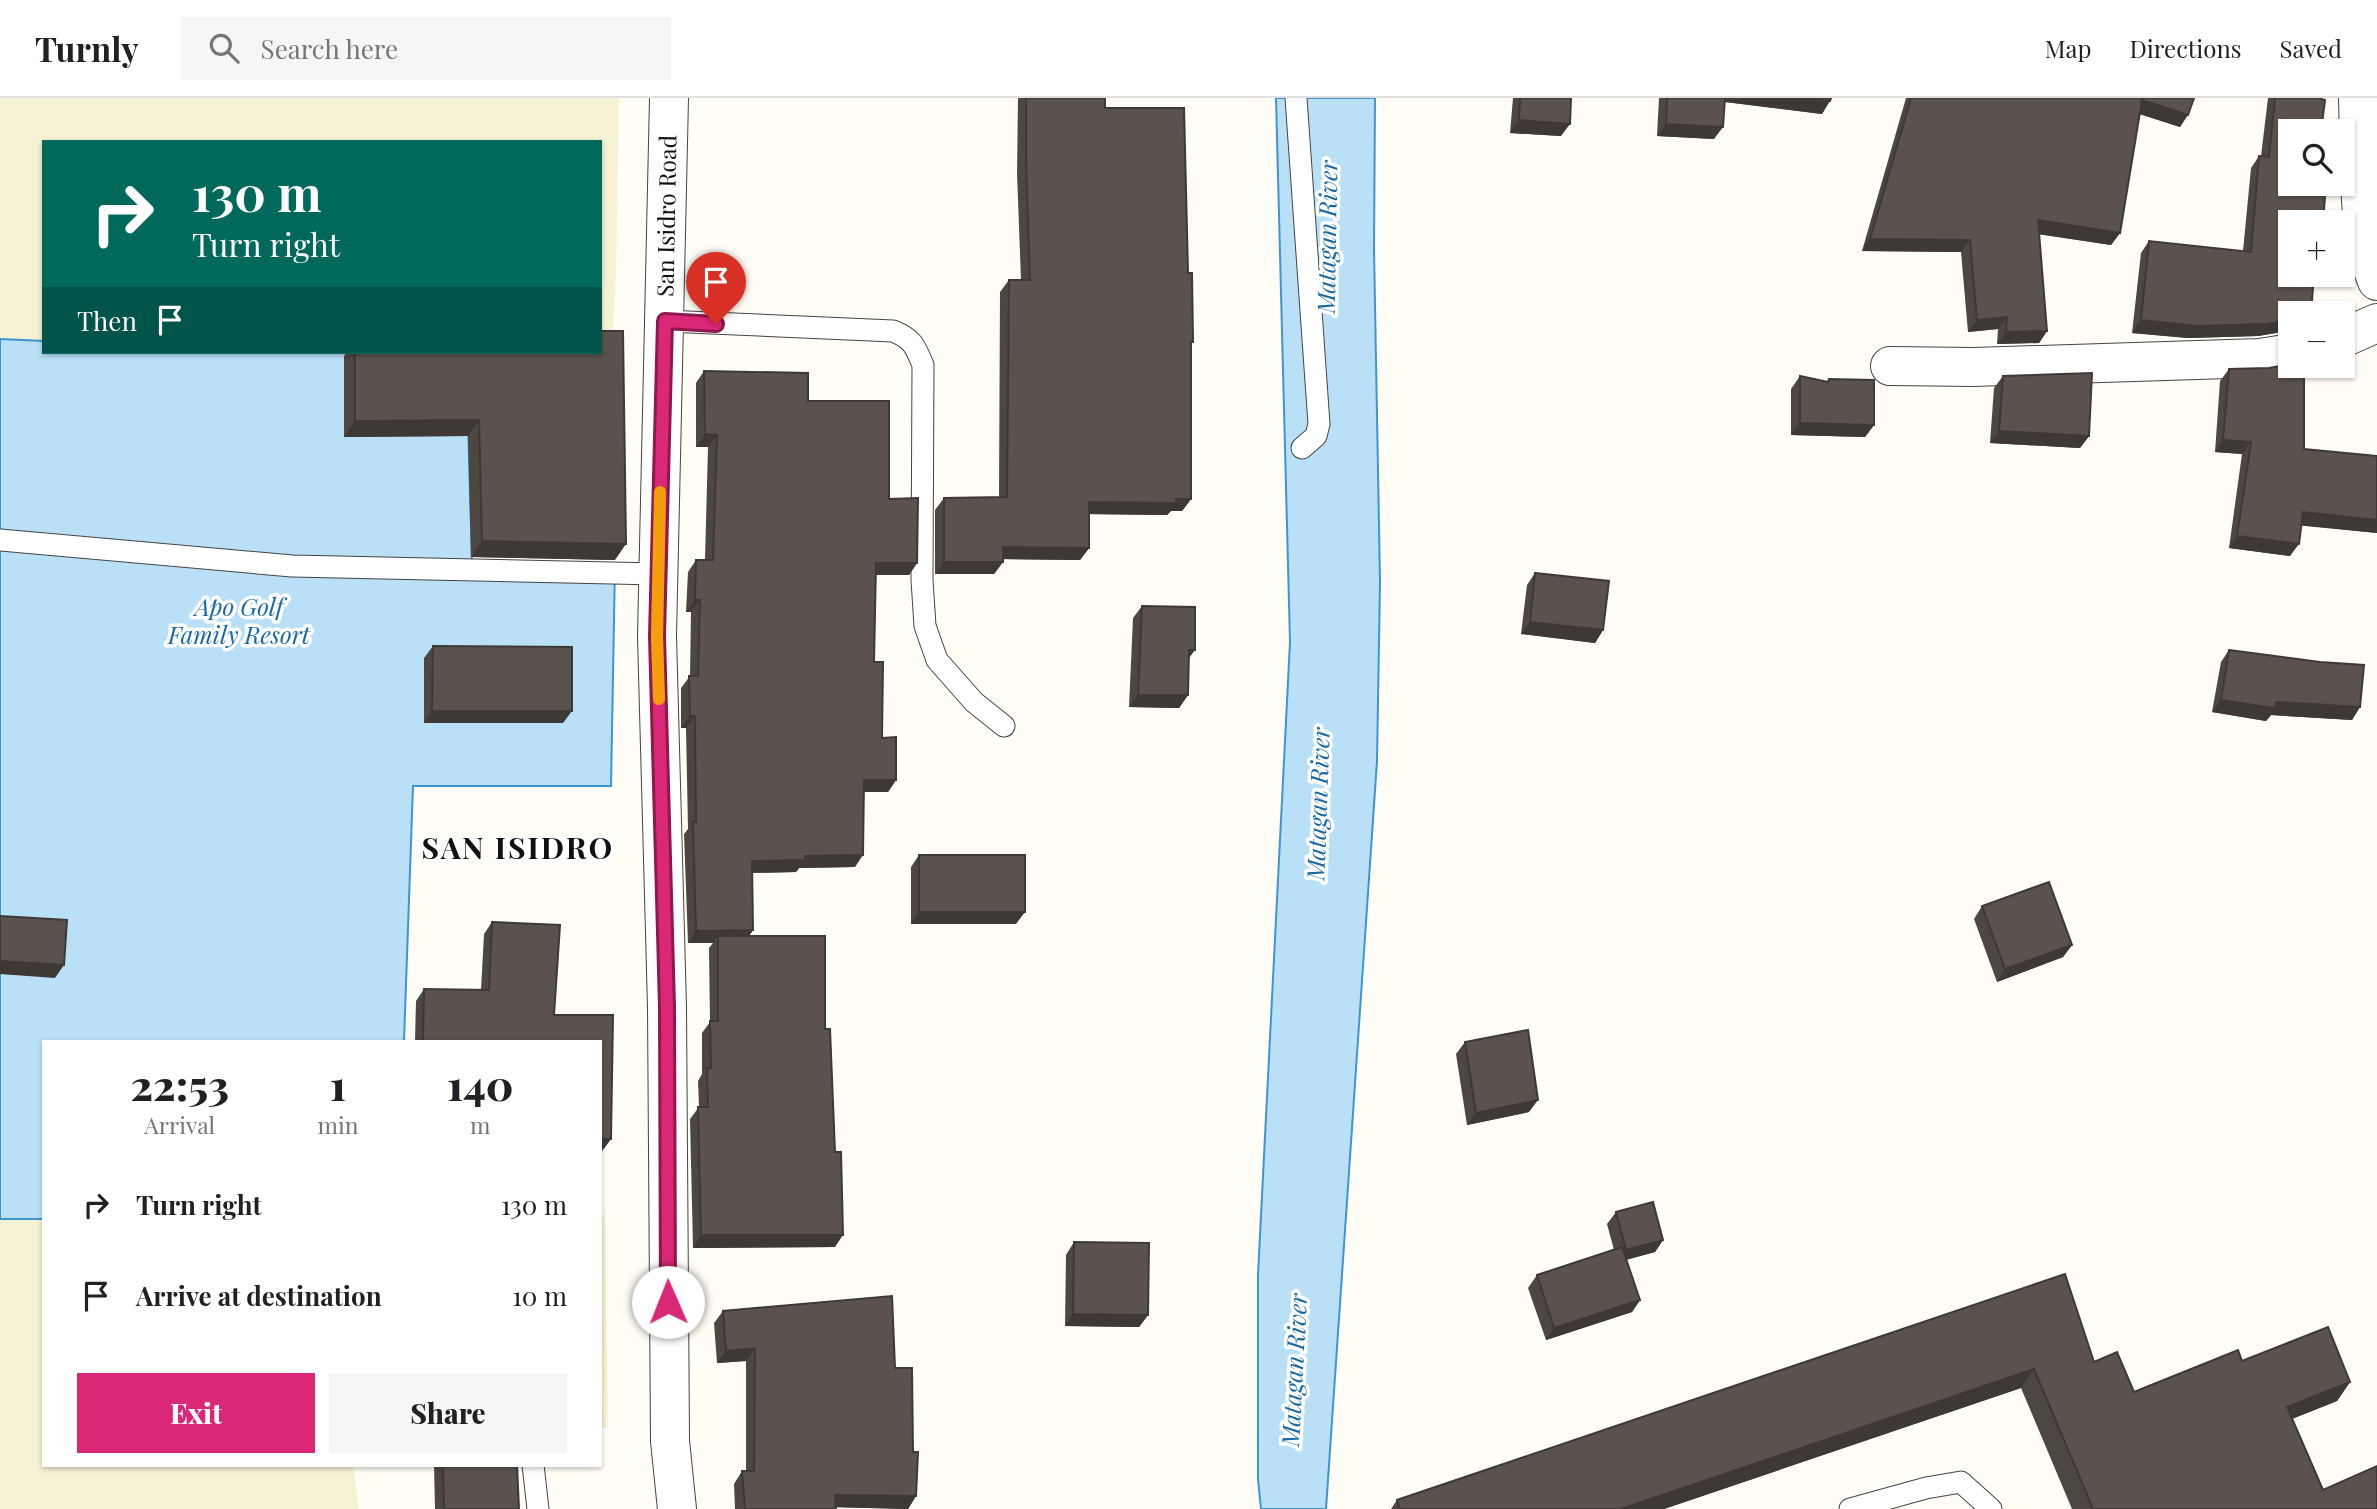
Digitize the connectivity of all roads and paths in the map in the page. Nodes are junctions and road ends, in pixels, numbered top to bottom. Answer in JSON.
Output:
{"nodes":[{"id":1,"x":669,"y":98,"type":"edge"},
{"id":2,"x":1296,"y":98,"type":"edge"},
{"id":3,"x":2358,"y":98,"type":"edge"},
{"id":4,"x":2377,"y":281,"type":"edge"},
{"id":5,"x":665,"y":321,"type":"junction"},
{"id":6,"x":2377,"y":323,"type":"edge"},
{"id":7,"x":2355,"y":333,"type":"edge"},
{"id":8,"x":2278,"y":355,"type":"edge"},
{"id":9,"x":1890,"y":366,"type":"dead end"},
{"id":10,"x":1302,"y":447,"type":"dead end"},
{"id":11,"x":0,"y":540,"type":"edge"},
{"id":12,"x":658,"y":574,"type":"junction"},
{"id":13,"x":1004,"y":726,"type":"dead end"},
{"id":14,"x":533,"y":1467,"type":"edge"},
{"id":15,"x":538,"y":1509,"type":"edge"},
{"id":16,"x":677,"y":1509,"type":"edge"},
{"id":17,"x":1850,"y":1509,"type":"edge"},
{"id":18,"x":1992,"y":1509,"type":"edge"}],
"edges":[{"from":1,"to":5,"type":"street","name":"San Isidro Road"},
{"from":2,"to":10,"type":"lane"},
{"from":3,"to":4,"type":"street"},
{"from":5,"to":12,"type":"street","name":"San Isidro Road"},
{"from":5,"to":13,"type":"lane"},
{"from":6,"to":7,"type":"street"},
{"from":8,"to":9,"type":"street"},
{"from":11,"to":12,"type":"lane"},
{"from":12,"to":16,"type":"street","name":"San Isidro Road"},
{"from":14,"to":15,"type":"lane"},
{"from":17,"to":18,"type":"lane"}]}
